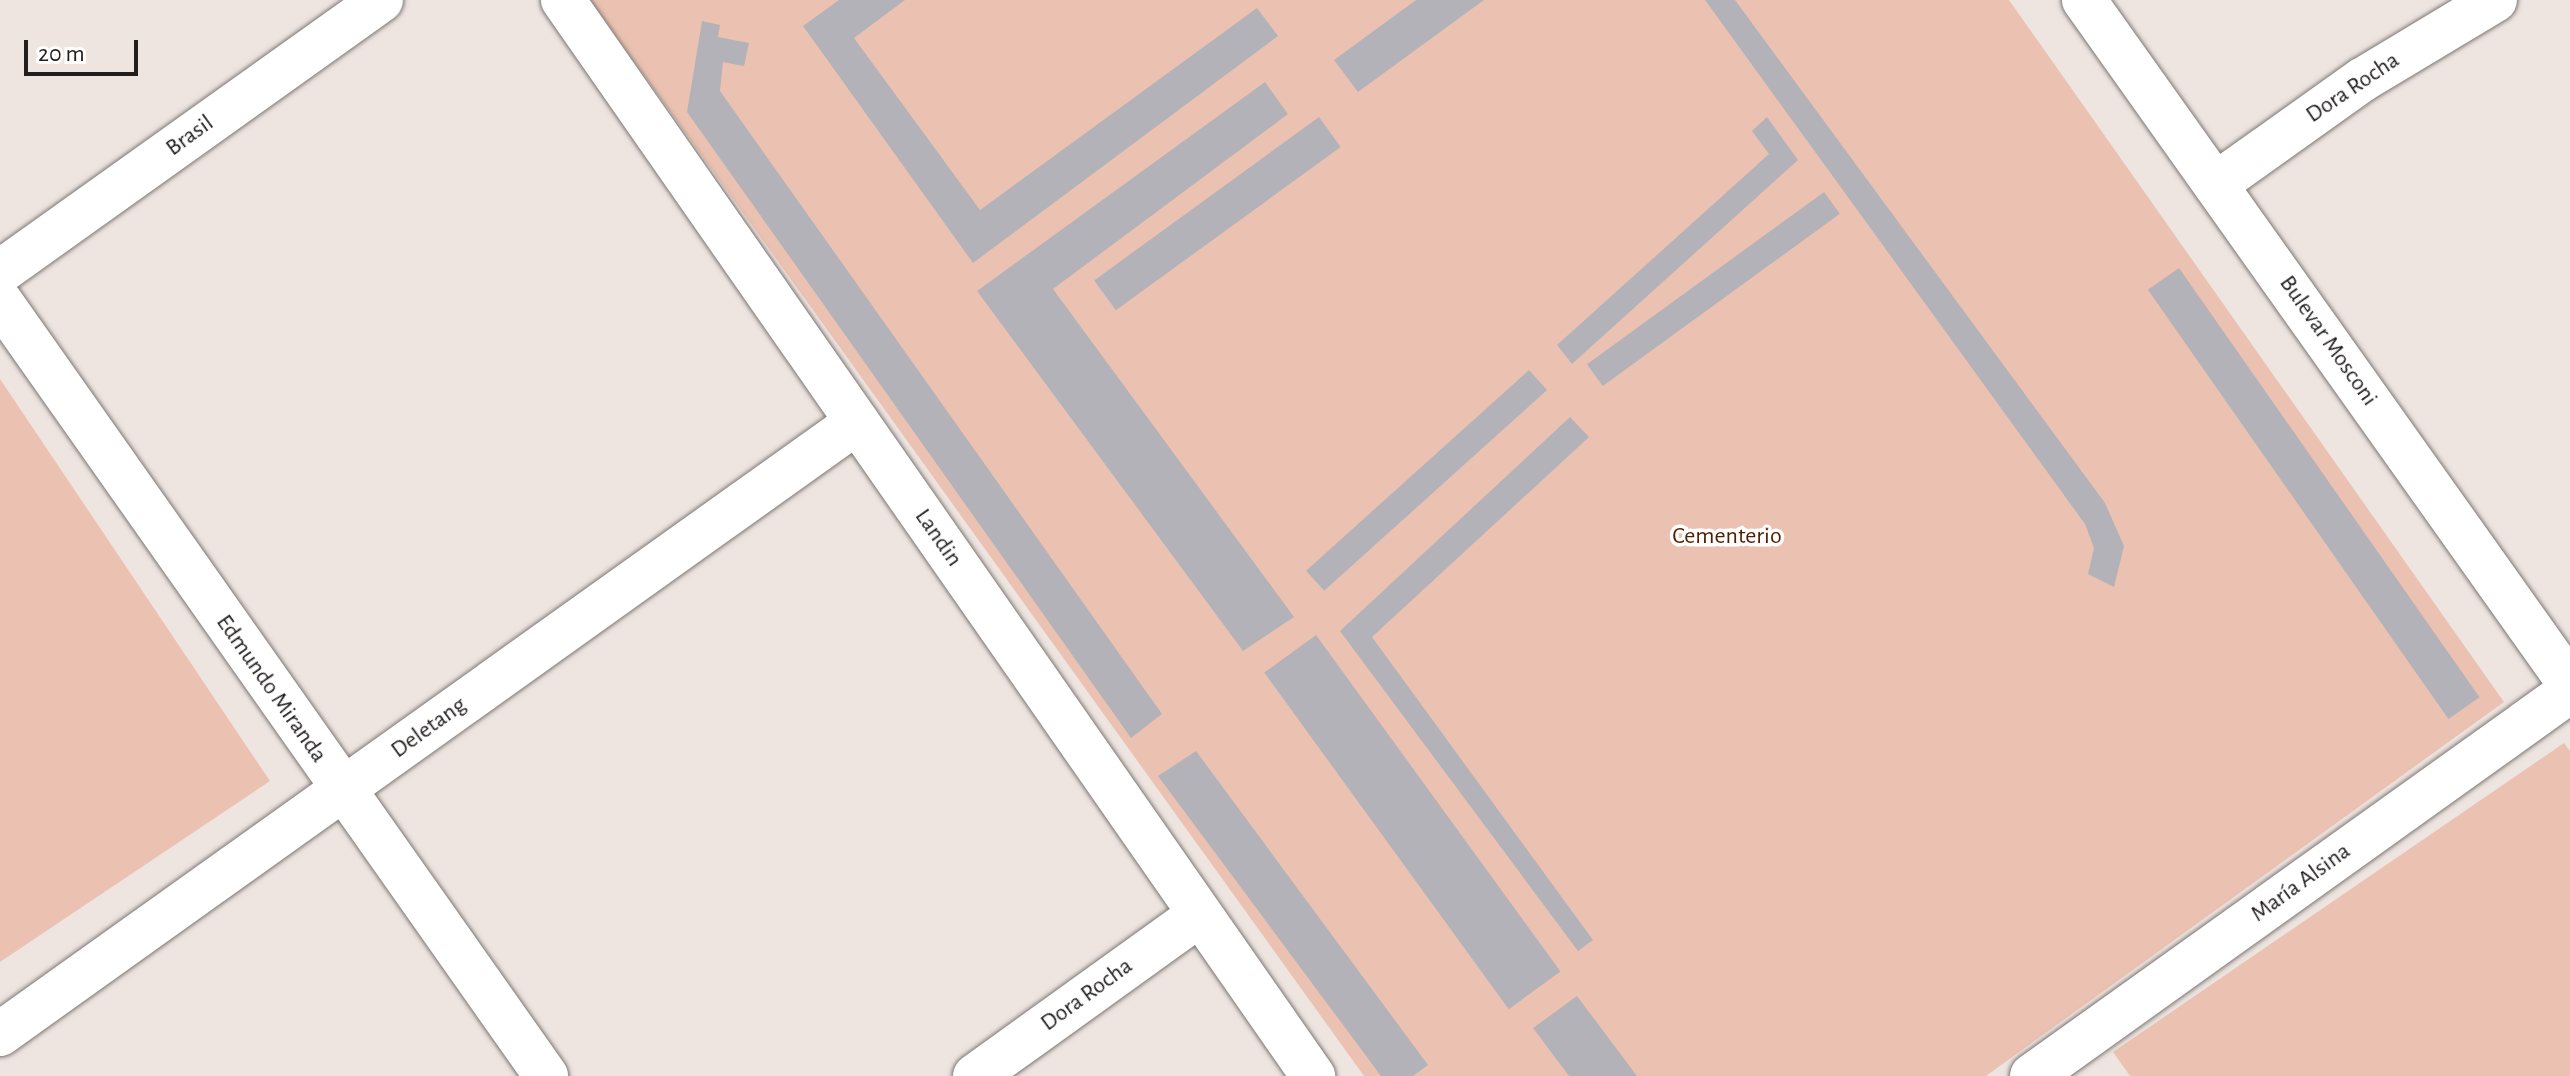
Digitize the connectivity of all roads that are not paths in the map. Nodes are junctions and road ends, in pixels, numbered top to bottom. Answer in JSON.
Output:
{"nodes":[{"id":1,"x":381,"y":0,"type":"edge"},
{"id":2,"x":563,"y":0,"type":"edge"},
{"id":3,"x":2084,"y":0,"type":"edge"},
{"id":4,"x":2495,"y":0,"type":"edge"},
{"id":5,"x":2216,"y":184,"type":"junction"},
{"id":6,"x":0,"y":272,"type":"edge"},
{"id":7,"x":0,"y":301,"type":"edge"},
{"id":8,"x":857,"y":422,"type":"junction"},
{"id":9,"x":2570,"y":684,"type":"edge"},
{"id":10,"x":2570,"y":691,"type":"edge"},
{"id":11,"x":342,"y":790,"type":"junction"},
{"id":12,"x":1199,"y":915,"type":"junction"},
{"id":13,"x":0,"y":1034,"type":"edge"},
{"id":14,"x":2079,"y":1062,"type":"edge"},
{"id":15,"x":546,"y":1076,"type":"edge"},
{"id":16,"x":975,"y":1076,"type":"edge"},
{"id":17,"x":1313,"y":1076,"type":"edge"},
{"id":18,"x":2032,"y":1076,"type":"edge"}],
"edges":[{"from":1,"to":6,"type":"street","name":"Brasil"},
{"from":2,"to":8,"type":"street","name":"Landin"},
{"from":3,"to":5,"type":"street","name":"Bulevar Mosconi"},
{"from":4,"to":5,"type":"street","name":"Dora Rocha"},
{"from":5,"to":9,"type":"street","name":"Bulevar Mosconi"},
{"from":7,"to":11,"type":"street","name":"Edmundo Miranda"},
{"from":8,"to":11,"type":"street","name":"Deletang"},
{"from":8,"to":12,"type":"street","name":"Landin"},
{"from":10,"to":14,"type":"street","name":"María Alsina"},
{"from":11,"to":13,"type":"street","name":"Deletang"},
{"from":11,"to":15,"type":"street","name":"Edmundo Miranda"},
{"from":12,"to":16,"type":"street","name":"Dora Rocha"},
{"from":12,"to":17,"type":"street","name":"Landin"},
{"from":14,"to":18,"type":"street","name":"María Alsina"}]}
